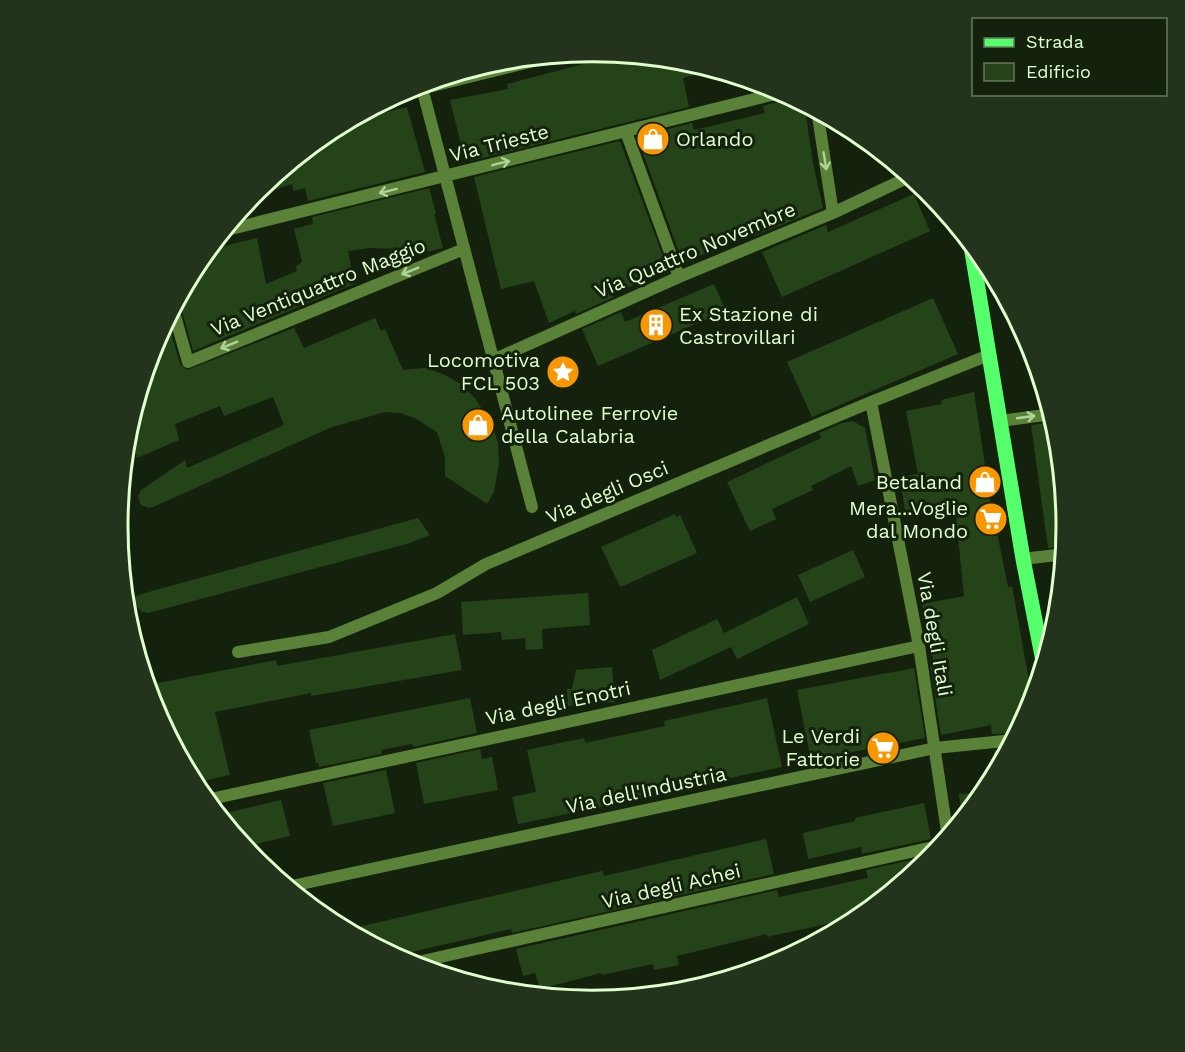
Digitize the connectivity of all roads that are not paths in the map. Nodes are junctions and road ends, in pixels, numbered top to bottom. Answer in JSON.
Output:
{"nodes":[{"id":1,"x":423,"y":94,"type":"edge"},
{"id":2,"x":767,"y":96,"type":"edge"},
{"id":3,"x":819,"y":120,"type":"edge"},
{"id":4,"x":626,"y":132,"type":"junction"},
{"id":5,"x":444,"y":177,"type":"junction"},
{"id":6,"x":902,"y":180,"type":"edge"},
{"id":7,"x":833,"y":213,"type":"junction"},
{"id":8,"x":237,"y":228,"type":"edge"},
{"id":9,"x":464,"y":249,"type":"junction"},
{"id":10,"x":973,"y":260,"type":"edge"},
{"id":11,"x":679,"y":277,"type":"junction"},
{"id":12,"x":176,"y":321,"type":"edge"},
{"id":13,"x":989,"y":355,"type":"junction"},
{"id":14,"x":493,"y":360,"type":"junction"},
{"id":15,"x":871,"y":402,"type":"junction"},
{"id":16,"x":1043,"y":415,"type":"edge"},
{"id":17,"x":1000,"y":421,"type":"junction"},
{"id":18,"x":532,"y":507,"type":"dead end"},
{"id":19,"x":1056,"y":555,"type":"edge"},
{"id":20,"x":1023,"y":559,"type":"junction"},
{"id":21,"x":919,"y":646,"type":"junction"},
{"id":22,"x":1040,"y":648,"type":"edge"},
{"id":23,"x":238,"y":652,"type":"dead end"},
{"id":24,"x":1004,"y":741,"type":"edge"},
{"id":25,"x":935,"y":748,"type":"junction"},
{"id":26,"x":216,"y":798,"type":"edge"},
{"id":27,"x":946,"y":827,"type":"edge"},
{"id":28,"x":926,"y":849,"type":"edge"},
{"id":29,"x":298,"y":885,"type":"edge"},
{"id":30,"x":427,"y":960,"type":"edge"}],
"edges":[{"from":1,"to":5,"type":"street"},
{"from":2,"to":4,"type":"street","name":"Via Trieste"},
{"from":3,"to":7,"type":"street","one_way":true},
{"from":5,"to":4,"type":"street","name":"Via Trieste","one_way":true},
{"from":4,"to":11,"type":"street"},
{"from":5,"to":8,"type":"street","name":"Via Trieste","one_way":true},
{"from":5,"to":9,"type":"street"},
{"from":6,"to":7,"type":"street","name":"Via Quattro Novembre"},
{"from":7,"to":11,"type":"street","name":"Via Quattro Novembre"},
{"from":9,"to":12,"type":"street","name":"Via Ventiquattro Maggio","one_way":true},
{"from":9,"to":14,"type":"street"},
{"from":10,"to":13,"type":"main road"},
{"from":11,"to":14,"type":"street","name":"Via Quattro Novembre"},
{"from":13,"to":15,"type":"street","name":"Via degli Osci"},
{"from":13,"to":17,"type":"main road"},
{"from":14,"to":18,"type":"street"},
{"from":15,"to":21,"type":"street","name":"Via degli Itali"},
{"from":15,"to":23,"type":"street","name":"Via degli Osci"},
{"from":17,"to":16,"type":"street","one_way":true},
{"from":17,"to":20,"type":"main road"},
{"from":19,"to":20,"type":"street"},
{"from":20,"to":22,"type":"main road"},
{"from":21,"to":25,"type":"street","name":"Via degli Itali"},
{"from":21,"to":26,"type":"street","name":"Via degli Enotri"},
{"from":24,"to":25,"type":"street","name":"Via dell'Industria"},
{"from":25,"to":27,"type":"street","name":"Via degli Itali"},
{"from":25,"to":29,"type":"street","name":"Via dell'Industria"},
{"from":28,"to":30,"type":"street","name":"Via degli Achei"}]}
